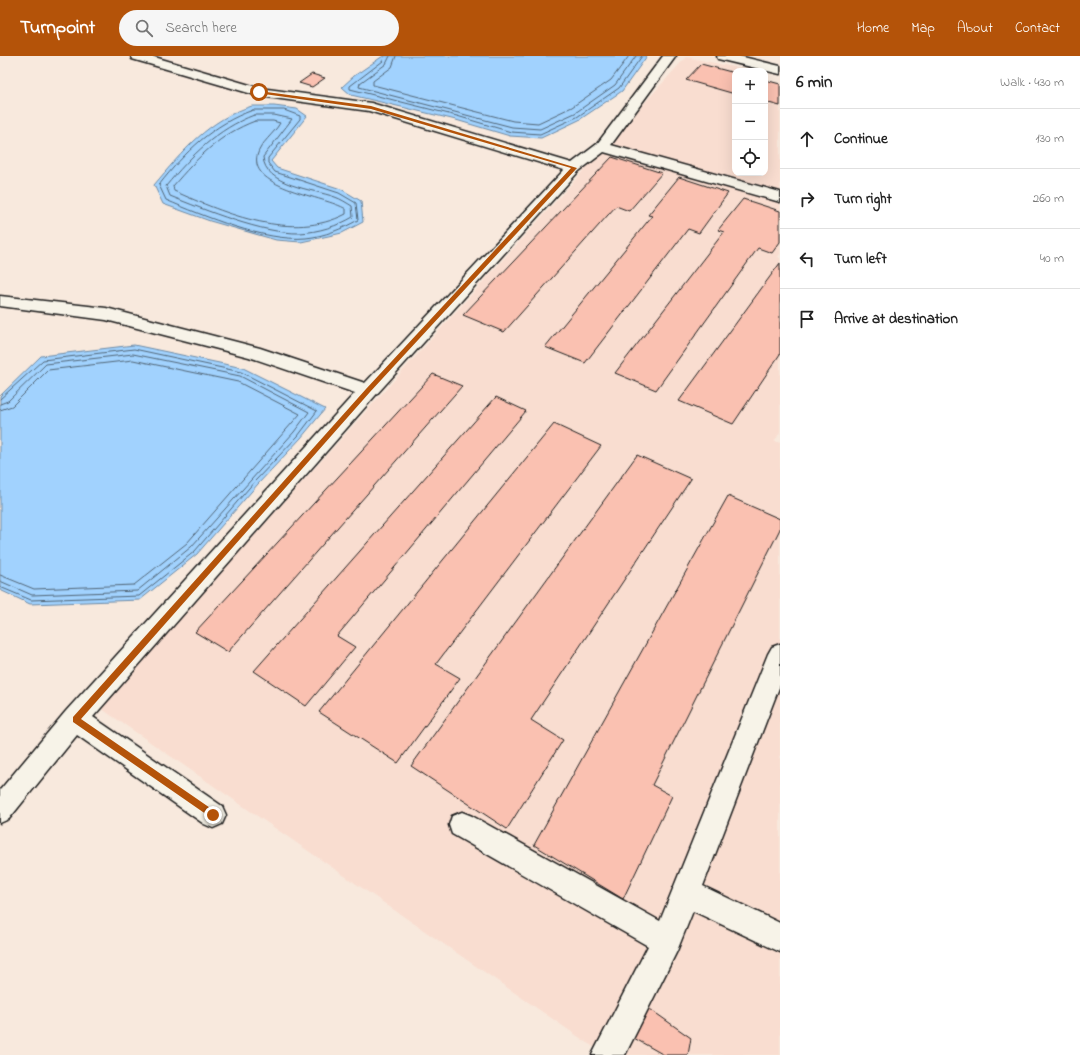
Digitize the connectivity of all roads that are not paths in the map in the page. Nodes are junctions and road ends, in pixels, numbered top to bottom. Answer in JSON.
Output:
{"nodes":[{"id":1,"x":137,"y":56,"type":"edge"},
{"id":2,"x":670,"y":56,"type":"edge"},
{"id":3,"x":723,"y":56,"type":"edge"},
{"id":4,"x":780,"y":70,"type":"edge"},
{"id":5,"x":602,"y":147,"type":"junction"},
{"id":6,"x":574,"y":168,"type":"junction"},
{"id":7,"x":780,"y":197,"type":"edge"},
{"id":8,"x":0,"y":300,"type":"edge"},
{"id":9,"x":368,"y":391,"type":"junction"},
{"id":10,"x":780,"y":654,"type":"edge"},
{"id":11,"x":75,"y":719,"type":"junction"},
{"id":12,"x":0,"y":810,"type":"edge"},
{"id":13,"x":213,"y":815,"type":"dead end"},
{"id":14,"x":462,"y":825,"type":"dead end"},
{"id":15,"x":686,"y":893,"type":"junction"},
{"id":16,"x":780,"y":938,"type":"edge"},
{"id":17,"x":667,"y":941,"type":"junction"},
{"id":18,"x":608,"y":1055,"type":"edge"}],
"edges":[{"from":1,"to":6,"type":"street"},
{"from":2,"to":5,"type":"street"},
{"from":3,"to":4,"type":"street"},
{"from":5,"to":6,"type":"street"},
{"from":5,"to":7,"type":"street"},
{"from":6,"to":9,"type":"street"},
{"from":8,"to":9,"type":"street"},
{"from":9,"to":11,"type":"street"},
{"from":10,"to":15,"type":"street"},
{"from":11,"to":12,"type":"street"},
{"from":11,"to":13,"type":"street"},
{"from":14,"to":17,"type":"street"},
{"from":15,"to":16,"type":"street"},
{"from":15,"to":17,"type":"street"},
{"from":17,"to":18,"type":"street"}]}
